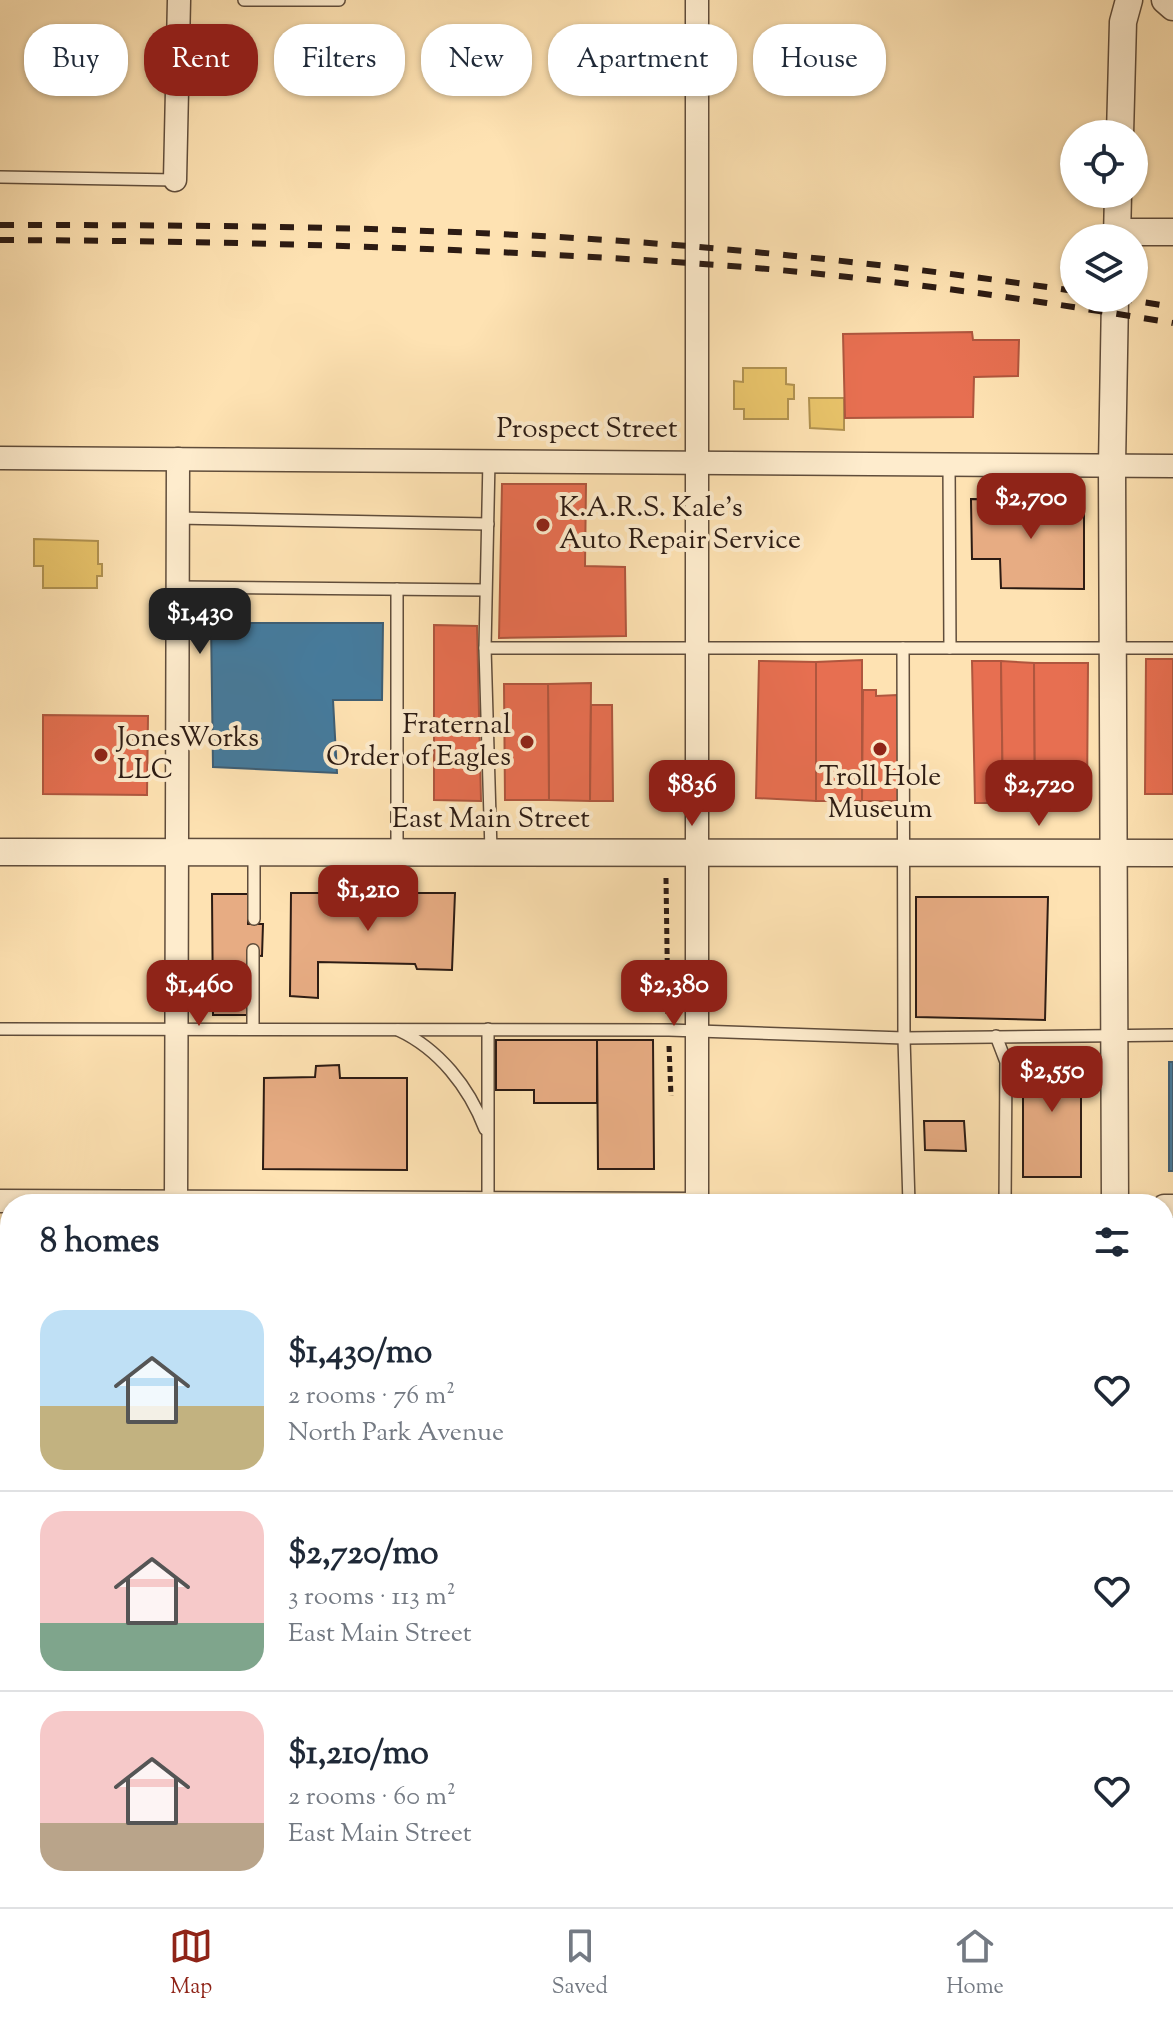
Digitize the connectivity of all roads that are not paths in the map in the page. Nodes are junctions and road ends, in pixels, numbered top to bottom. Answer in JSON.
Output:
{"nodes":[{"id":1,"x":179,"y":0,"type":"edge"},
{"id":2,"x":244,"y":0,"type":"edge"},
{"id":3,"x":339,"y":0,"type":"edge"},
{"id":4,"x":697,"y":0,"type":"edge"},
{"id":5,"x":1129,"y":0,"type":"edge"},
{"id":6,"x":1165,"y":0,"type":"edge"},
{"id":7,"x":1173,"y":7,"type":"edge"},
{"id":8,"x":1120,"y":120,"type":"edge"},
{"id":9,"x":0,"y":177,"type":"edge"},
{"id":10,"x":175,"y":180,"type":"joint"},
{"id":11,"x":1173,"y":232,"type":"edge"},
{"id":12,"x":1148,"y":233,"type":"edge"},
{"id":13,"x":1115,"y":312,"type":"edge"},
{"id":14,"x":0,"y":458,"type":"edge"},
{"id":15,"x":178,"y":459,"type":"junction"},
{"id":16,"x":489,"y":460,"type":"junction"},
{"id":17,"x":697,"y":461,"type":"junction"},
{"id":18,"x":949,"y":463,"type":"junction"},
{"id":19,"x":1112,"y":465,"type":"junction"},
{"id":20,"x":1173,"y":466,"type":"edge"},
{"id":21,"x":177,"y":518,"type":"junction"},
{"id":22,"x":488,"y":524,"type":"junction"},
{"id":23,"x":177,"y":587,"type":"junction"},
{"id":24,"x":397,"y":589,"type":"junction"},
{"id":25,"x":485,"y":590,"type":"junction"},
{"id":26,"x":485,"y":648,"type":"junction"},
{"id":27,"x":698,"y":648,"type":"junction"},
{"id":28,"x":903,"y":648,"type":"junction"},
{"id":29,"x":950,"y":648,"type":"junction"},
{"id":30,"x":1113,"y":648,"type":"junction"},
{"id":31,"x":1173,"y":648,"type":"edge"},
{"id":32,"x":0,"y":852,"type":"edge"},
{"id":33,"x":177,"y":852,"type":"junction"},
{"id":34,"x":254,"y":852,"type":"junction"},
{"id":35,"x":397,"y":852,"type":"junction"},
{"id":36,"x":491,"y":853,"type":"junction"},
{"id":37,"x":697,"y":853,"type":"junction"},
{"id":38,"x":905,"y":853,"type":"junction"},
{"id":39,"x":1115,"y":853,"type":"junction"},
{"id":40,"x":1173,"y":853,"type":"edge"},
{"id":41,"x":254,"y":919,"type":"dead end"},
{"id":42,"x":253,"y":950,"type":"dead end"},
{"id":43,"x":0,"y":1029,"type":"edge"},
{"id":44,"x":176,"y":1029,"type":"junction"},
{"id":45,"x":253,"y":1029,"type":"junction"},
{"id":46,"x":395,"y":1029,"type":"junction"},
{"id":47,"x":488,"y":1029,"type":"junction"},
{"id":48,"x":697,"y":1031,"type":"junction"},
{"id":49,"x":1115,"y":1035,"type":"junction"},
{"id":50,"x":1173,"y":1035,"type":"edge"},
{"id":51,"x":996,"y":1036,"type":"junction"},
{"id":52,"x":904,"y":1038,"type":"junction"},
{"id":53,"x":488,"y":1137,"type":"junction"},
{"id":54,"x":176,"y":1194,"type":"edge"},
{"id":55,"x":488,"y":1194,"type":"edge"},
{"id":56,"x":698,"y":1194,"type":"edge"},
{"id":57,"x":909,"y":1194,"type":"edge"},
{"id":58,"x":1005,"y":1194,"type":"edge"},
{"id":59,"x":1115,"y":1194,"type":"edge"}],
"edges":[{"from":1,"to":10,"type":"street"},
{"from":2,"to":3,"type":"lane"},
{"from":4,"to":17,"type":"street"},
{"from":5,"to":8,"type":"street"},
{"from":6,"to":7,"type":"street"},
{"from":9,"to":10,"type":"lane"},
{"from":11,"to":12,"type":"street"},
{"from":13,"to":19,"type":"street"},
{"from":14,"to":15,"type":"street","name":"Prospect Street"},
{"from":15,"to":16,"type":"street","name":"Prospect Street"},
{"from":15,"to":21,"type":"street"},
{"from":16,"to":17,"type":"street","name":"Prospect Street"},
{"from":16,"to":22,"type":"lane"},
{"from":17,"to":18,"type":"street","name":"Prospect Street"},
{"from":17,"to":27,"type":"street"},
{"from":18,"to":19,"type":"street","name":"Prospect Street"},
{"from":18,"to":29,"type":"lane"},
{"from":19,"to":20,"type":"street","name":"Prospect Street"},
{"from":19,"to":30,"type":"street"},
{"from":21,"to":22,"type":"lane"},
{"from":21,"to":23,"type":"street"},
{"from":22,"to":25,"type":"lane"},
{"from":23,"to":24,"type":"lane"},
{"from":23,"to":33,"type":"street"},
{"from":24,"to":25,"type":"lane"},
{"from":24,"to":35,"type":"lane"},
{"from":25,"to":26,"type":"lane"},
{"from":26,"to":27,"type":"lane"},
{"from":26,"to":36,"type":"lane"},
{"from":27,"to":28,"type":"lane"},
{"from":27,"to":37,"type":"street"},
{"from":28,"to":29,"type":"lane"},
{"from":28,"to":38,"type":"lane"},
{"from":29,"to":30,"type":"lane"},
{"from":30,"to":31,"type":"lane"},
{"from":30,"to":39,"type":"street"},
{"from":32,"to":33,"type":"street","name":"East Main Street"},
{"from":33,"to":34,"type":"street","name":"East Main Street"},
{"from":33,"to":44,"type":"street"},
{"from":34,"to":35,"type":"street","name":"East Main Street"},
{"from":34,"to":41,"type":"lane"},
{"from":35,"to":36,"type":"street","name":"East Main Street"},
{"from":36,"to":37,"type":"street","name":"East Main Street"},
{"from":37,"to":38,"type":"street","name":"East Main Street"},
{"from":37,"to":48,"type":"street"},
{"from":38,"to":39,"type":"street","name":"East Main Street"},
{"from":38,"to":52,"type":"lane"},
{"from":39,"to":40,"type":"street","name":"East Main Street"},
{"from":39,"to":49,"type":"street"},
{"from":42,"to":45,"type":"lane"},
{"from":43,"to":44,"type":"lane"},
{"from":44,"to":45,"type":"lane"},
{"from":44,"to":54,"type":"street"},
{"from":45,"to":46,"type":"lane"},
{"from":46,"to":47,"type":"lane"},
{"from":46,"to":53,"type":"lane"},
{"from":47,"to":48,"type":"lane"},
{"from":47,"to":53,"type":"lane"},
{"from":48,"to":52,"type":"lane"},
{"from":48,"to":56,"type":"street"},
{"from":49,"to":50,"type":"lane"},
{"from":49,"to":51,"type":"lane"},
{"from":49,"to":59,"type":"street"},
{"from":51,"to":52,"type":"lane"},
{"from":51,"to":58,"type":"lane"},
{"from":52,"to":57,"type":"lane"},
{"from":53,"to":55,"type":"lane"}]}
